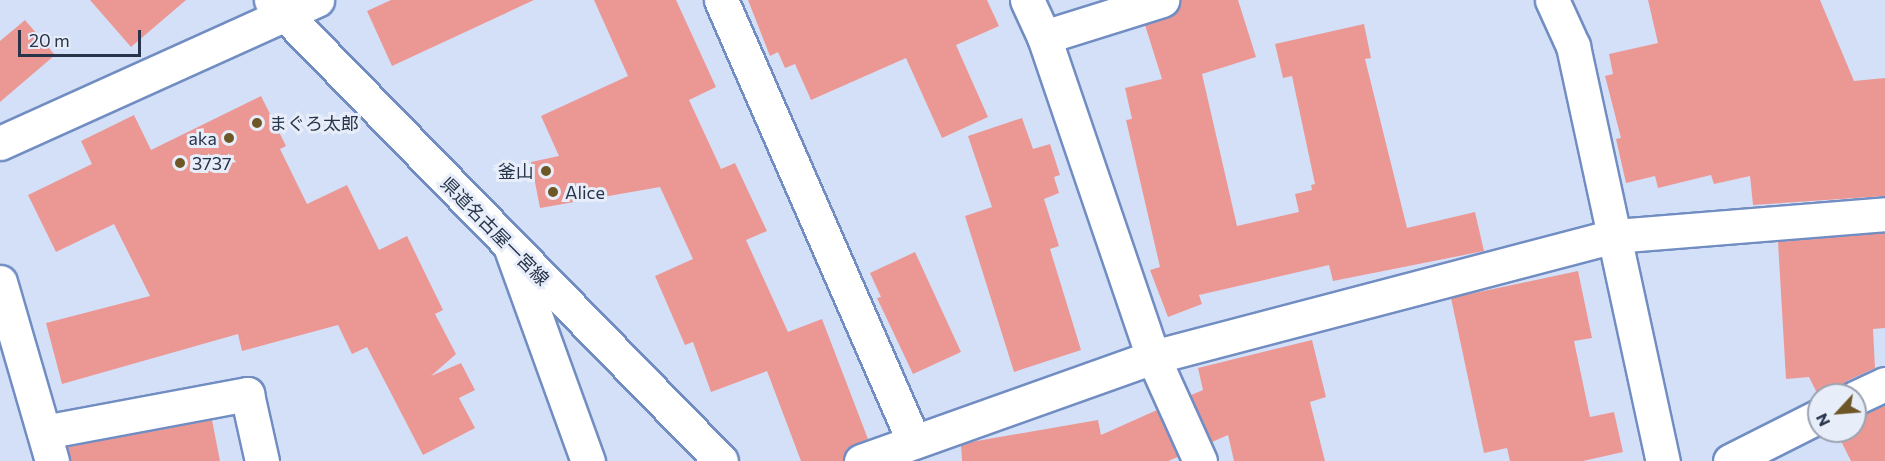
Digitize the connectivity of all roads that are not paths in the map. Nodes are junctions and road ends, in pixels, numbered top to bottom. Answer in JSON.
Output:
{"nodes":[{"id":1,"x":317,"y":0,"type":"edge"},
{"id":2,"x":721,"y":0,"type":"edge"},
{"id":3,"x":1027,"y":0,"type":"edge"},
{"id":4,"x":1162,"y":0,"type":"edge"},
{"id":5,"x":1552,"y":0,"type":"edge"},
{"id":6,"x":276,"y":7,"type":"edge"},
{"id":7,"x":1044,"y":37,"type":"junction"},
{"id":8,"x":0,"y":143,"type":"edge"},
{"id":9,"x":1885,"y":214,"type":"edge"},
{"id":10,"x":1614,"y":236,"type":"junction"},
{"id":11,"x":510,"y":246,"type":"junction"},
{"id":12,"x":0,"y":282,"type":"edge"},
{"id":13,"x":1153,"y":357,"type":"junction"},
{"id":14,"x":1885,"y":384,"type":"edge"},
{"id":15,"x":1867,"y":392,"type":"edge"},
{"id":16,"x":1807,"y":422,"type":"edge"},
{"id":17,"x":914,"y":442,"type":"junction"},
{"id":18,"x":48,"y":446,"type":"edge"},
{"id":19,"x":262,"y":461,"type":"edge"},
{"id":20,"x":588,"y":461,"type":"edge"},
{"id":21,"x":721,"y":461,"type":"edge"},
{"id":22,"x":861,"y":461,"type":"edge"},
{"id":23,"x":1200,"y":461,"type":"edge"},
{"id":24,"x":1663,"y":461,"type":"edge"},
{"id":25,"x":1730,"y":461,"type":"edge"}],
"edges":[{"from":1,"to":6,"type":"street"},
{"from":2,"to":17,"type":"street"},
{"from":3,"to":7,"type":"street"},
{"from":4,"to":7,"type":"street"},
{"from":5,"to":10,"type":"street"},
{"from":6,"to":8,"type":"street"},
{"from":6,"to":11,"type":"street","name":"県道名古屋一宮線"},
{"from":7,"to":13,"type":"street"},
{"from":9,"to":10,"type":"street"},
{"from":10,"to":13,"type":"street"},
{"from":10,"to":24,"type":"street"},
{"from":11,"to":20,"type":"street"},
{"from":11,"to":21,"type":"street","name":"県道名古屋一宮線"},
{"from":12,"to":18,"type":"street"},
{"from":13,"to":17,"type":"street"},
{"from":13,"to":23,"type":"street"},
{"from":14,"to":15,"type":"street"},
{"from":16,"to":25,"type":"street"},
{"from":17,"to":22,"type":"street"},
{"from":18,"to":19,"type":"street"}]}
